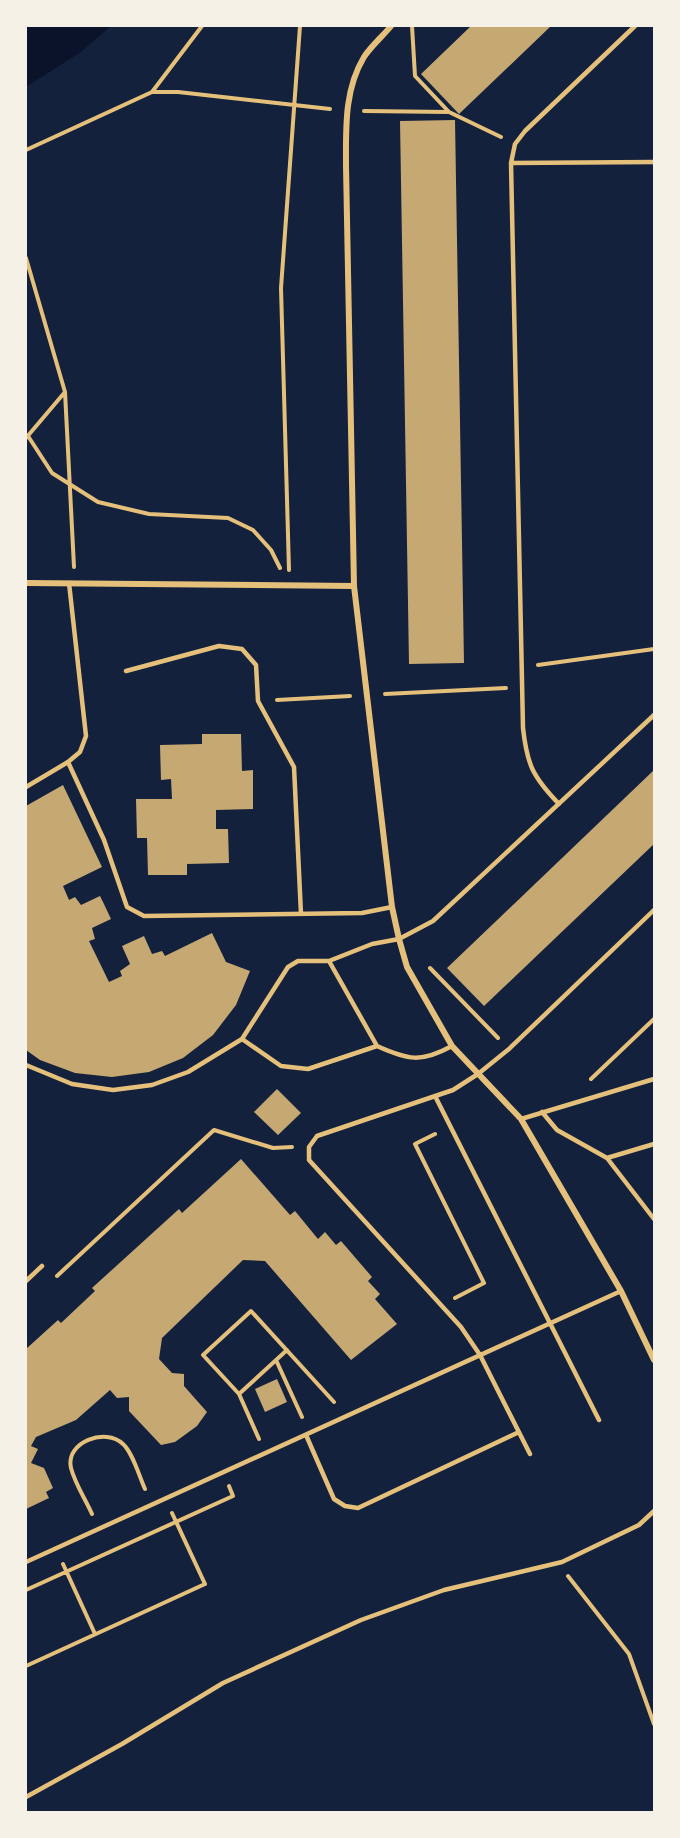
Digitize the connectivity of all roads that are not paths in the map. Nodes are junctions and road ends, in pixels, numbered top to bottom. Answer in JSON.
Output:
{"nodes":[{"id":1,"x":392,"y":26,"type":"edge"},
{"id":2,"x":635,"y":26,"type":"edge"},
{"id":3,"x":654,"y":162,"type":"edge"},
{"id":4,"x":511,"y":163,"type":"junction"},
{"id":5,"x":72,"y":583,"type":"junction"},
{"id":6,"x":26,"y":584,"type":"edge"},
{"id":7,"x":354,"y":586,"type":"junction"},
{"id":8,"x":126,"y":671,"type":"dead end"},
{"id":9,"x":654,"y":715,"type":"edge"},
{"id":10,"x":68,"y":762,"type":"junction"},
{"id":11,"x":26,"y":787,"type":"edge"},
{"id":12,"x":559,"y":804,"type":"junction"},
{"id":13,"x":392,"y":908,"type":"junction"},
{"id":14,"x":654,"y":910,"type":"edge"},
{"id":15,"x":301,"y":914,"type":"junction"},
{"id":16,"x":399,"y":939,"type":"junction"},
{"id":17,"x":329,"y":961,"type":"junction"},
{"id":18,"x":242,"y":1039,"type":"junction"},
{"id":19,"x":377,"y":1046,"type":"junction"},
{"id":20,"x":452,"y":1046,"type":"junction"},
{"id":21,"x":26,"y":1065,"type":"edge"},
{"id":22,"x":478,"y":1074,"type":"junction"},
{"id":23,"x":654,"y":1078,"type":"edge"},
{"id":24,"x":435,"y":1096,"type":"junction"},
{"id":25,"x":542,"y":1112,"type":"junction"},
{"id":26,"x":521,"y":1119,"type":"junction"},
{"id":27,"x":654,"y":1144,"type":"edge"},
{"id":28,"x":607,"y":1158,"type":"junction"},
{"id":29,"x":654,"y":1219,"type":"edge"},
{"id":30,"x":42,"y":1266,"type":"dead end"},
{"id":31,"x":26,"y":1281,"type":"edge"},
{"id":32,"x":621,"y":1291,"type":"junction"},
{"id":33,"x":550,"y":1323,"type":"junction"},
{"id":34,"x":480,"y":1355,"type":"junction"},
{"id":35,"x":654,"y":1360,"type":"edge"},
{"id":36,"x":599,"y":1420,"type":"dead end"},
{"id":37,"x":519,"y":1432,"type":"junction"},
{"id":38,"x":308,"y":1434,"type":"junction"},
{"id":39,"x":530,"y":1454,"type":"dead end"},
{"id":40,"x":654,"y":1511,"type":"edge"},
{"id":41,"x":26,"y":1562,"type":"edge"},
{"id":42,"x":26,"y":1797,"type":"edge"}],
"edges":[{"from":1,"to":7,"type":"street"},
{"from":2,"to":4,"type":"lane"},
{"from":3,"to":4,"type":"lane"},
{"from":4,"to":12,"type":"lane"},
{"from":5,"to":6,"type":"street"},
{"from":5,"to":7,"type":"street"},
{"from":5,"to":10,"type":"lane"},
{"from":7,"to":13,"type":"street"},
{"from":8,"to":15,"type":"lane"},
{"from":9,"to":12,"type":"lane"},
{"from":10,"to":11,"type":"lane"},
{"from":10,"to":15,"type":"lane"},
{"from":12,"to":16,"type":"lane"},
{"from":13,"to":15,"type":"lane"},
{"from":13,"to":16,"type":"street"},
{"from":14,"to":22,"type":"lane"},
{"from":16,"to":17,"type":"lane"},
{"from":16,"to":20,"type":"street"},
{"from":17,"to":18,"type":"lane"},
{"from":17,"to":19,"type":"lane"},
{"from":18,"to":19,"type":"lane"},
{"from":18,"to":21,"type":"lane"},
{"from":19,"to":20,"type":"lane"},
{"from":20,"to":22,"type":"street"},
{"from":22,"to":24,"type":"lane"},
{"from":22,"to":26,"type":"street"},
{"from":23,"to":25,"type":"lane"},
{"from":24,"to":33,"type":"lane"},
{"from":24,"to":34,"type":"lane"},
{"from":25,"to":26,"type":"lane"},
{"from":25,"to":28,"type":"lane"},
{"from":26,"to":32,"type":"street"},
{"from":27,"to":28,"type":"lane"},
{"from":28,"to":29,"type":"lane"},
{"from":30,"to":31,"type":"lane"},
{"from":32,"to":33,"type":"lane"},
{"from":32,"to":35,"type":"street"},
{"from":33,"to":34,"type":"lane"},
{"from":33,"to":36,"type":"lane"},
{"from":34,"to":37,"type":"lane"},
{"from":34,"to":38,"type":"lane"},
{"from":37,"to":38,"type":"lane"},
{"from":37,"to":39,"type":"lane"},
{"from":38,"to":41,"type":"lane"},
{"from":40,"to":42,"type":"lane"}]}
